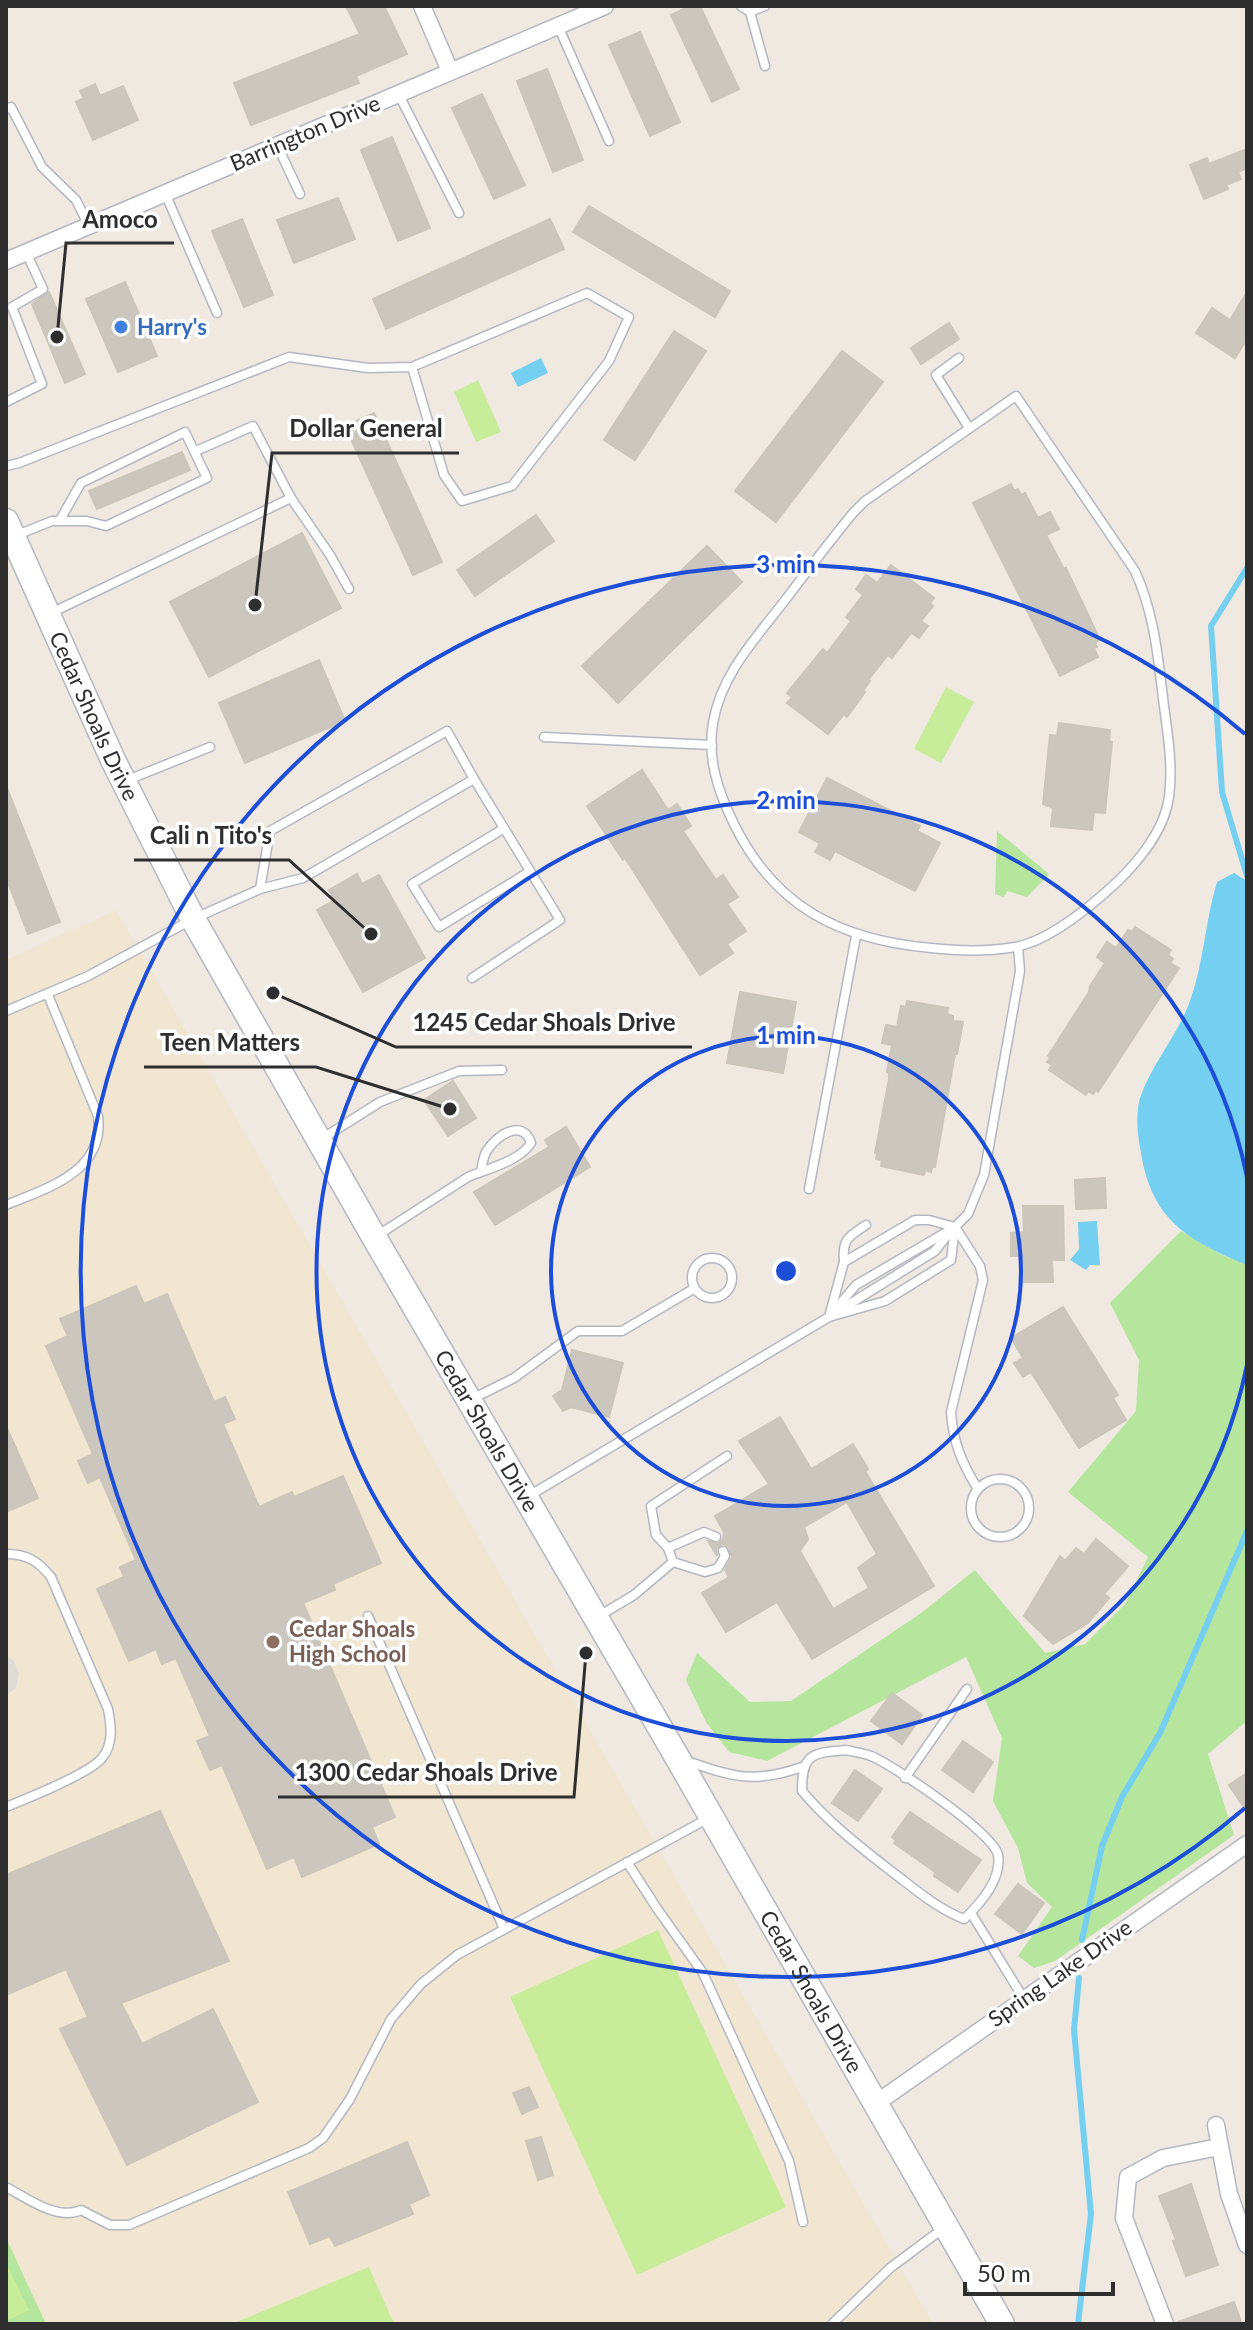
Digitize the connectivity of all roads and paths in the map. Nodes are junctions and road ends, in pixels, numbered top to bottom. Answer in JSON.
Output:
{"nodes":[{"id":1,"x":422,"y":6,"type":"edge"},
{"id":2,"x":605,"y":6,"type":"edge"},
{"id":3,"x":741,"y":6,"type":"edge"},
{"id":4,"x":765,"y":6,"type":"edge"},
{"id":5,"x":750,"y":12,"type":"junction"},
{"id":6,"x":558,"y":26,"type":"junction"},
{"id":7,"x":765,"y":66,"type":"dead end"},
{"id":8,"x":450,"y":71,"type":"junction"},
{"id":9,"x":398,"y":93,"type":"junction"},
{"id":10,"x":6,"y":109,"type":"edge"},
{"id":11,"x":609,"y":141,"type":"dead end"},
{"id":12,"x":277,"y":145,"type":"junction"},
{"id":13,"x":165,"y":193,"type":"junction"},
{"id":14,"x":300,"y":194,"type":"dead end"},
{"id":15,"x":459,"y":213,"type":"dead end"},
{"id":16,"x":89,"y":226,"type":"junction"},
{"id":17,"x":26,"y":252,"type":"junction"},
{"id":18,"x":6,"y":261,"type":"edge"},
{"id":19,"x":217,"y":313,"type":"dead end"},
{"id":20,"x":959,"y":358,"type":"dead end"},
{"id":21,"x":412,"y":367,"type":"junction"},
{"id":22,"x":6,"y":402,"type":"edge"},
{"id":23,"x":969,"y":428,"type":"junction"},
{"id":24,"x":196,"y":451,"type":"junction"},
{"id":25,"x":6,"y":466,"type":"edge"},
{"id":26,"x":291,"y":498,"type":"junction"},
{"id":27,"x":60,"y":520,"type":"junction"},
{"id":28,"x":9,"y":529,"type":"edge"},
{"id":29,"x":349,"y":589,"type":"dead end"},
{"id":30,"x":46,"y":615,"type":"junction"},
{"id":31,"x":544,"y":737,"type":"dead end"},
{"id":32,"x":712,"y":745,"type":"junction"},
{"id":33,"x":210,"y":747,"type":"dead end"},
{"id":34,"x":474,"y":779,"type":"junction"},
{"id":35,"x":124,"y":781,"type":"junction"},
{"id":36,"x":503,"y":829,"type":"junction"},
{"id":37,"x":529,"y":872,"type":"junction"},
{"id":38,"x":260,"y":889,"type":"junction"},
{"id":39,"x":193,"y":919,"type":"junction"},
{"id":40,"x":856,"y":936,"type":"junction"},
{"id":41,"x":1018,"y":947,"type":"junction"},
{"id":42,"x":472,"y":978,"type":"dead end"},
{"id":43,"x":48,"y":995,"type":"junction"},
{"id":44,"x":6,"y":1011,"type":"edge"},
{"id":45,"x":502,"y":1070,"type":"dead end"},
{"id":46,"x":319,"y":1141,"type":"junction"},
{"id":47,"x":481,"y":1172,"type":"junction"},
{"id":48,"x":809,"y":1189,"type":"dead end"},
{"id":49,"x":6,"y":1205,"type":"edge"},
{"id":50,"x":866,"y":1225,"type":"dead end"},
{"id":51,"x":955,"y":1227,"type":"junction"},
{"id":52,"x":374,"y":1237,"type":"junction"},
{"id":53,"x":844,"y":1262,"type":"junction"},
{"id":54,"x":695,"y":1288,"type":"junction"},
{"id":55,"x":829,"y":1317,"type":"junction"},
{"id":56,"x":470,"y":1401,"type":"junction"},
{"id":57,"x":727,"y":1456,"type":"dead end"},
{"id":58,"x":978,"y":1489,"type":"junction"},
{"id":59,"x":526,"y":1498,"type":"junction"},
{"id":60,"x":716,"y":1537,"type":"dead end"},
{"id":61,"x":668,"y":1548,"type":"junction"},
{"id":62,"x":723,"y":1551,"type":"dead end"},
{"id":63,"x":6,"y":1554,"type":"edge"},
{"id":64,"x":673,"y":1562,"type":"junction"},
{"id":65,"x":368,"y":1616,"type":"dead end"},
{"id":66,"x":595,"y":1618,"type":"junction"},
{"id":67,"x":967,"y":1689,"type":"dead end"},
{"id":68,"x":677,"y":1757,"type":"junction"},
{"id":69,"x":802,"y":1767,"type":"junction"},
{"id":70,"x":905,"y":1778,"type":"junction"},
{"id":71,"x":6,"y":1807,"type":"edge"},
{"id":72,"x":711,"y":1817,"type":"junction"},
{"id":73,"x":1247,"y":1844,"type":"edge"},
{"id":74,"x":627,"y":1862,"type":"junction"},
{"id":75,"x":971,"y":1913,"type":"junction"},
{"id":76,"x":504,"y":1929,"type":"junction"},
{"id":77,"x":1024,"y":1999,"type":"junction"},
{"id":78,"x":875,"y":2104,"type":"junction"},
{"id":79,"x":1216,"y":2125,"type":"dead end"},
{"id":80,"x":1219,"y":2147,"type":"junction"},
{"id":81,"x":6,"y":2187,"type":"edge"},
{"id":82,"x":803,"y":2222,"type":"dead end"},
{"id":83,"x":946,"y":2227,"type":"junction"},
{"id":84,"x":1247,"y":2245,"type":"edge"},
{"id":85,"x":832,"y":2324,"type":"edge"},
{"id":86,"x":1002,"y":2324,"type":"edge"},
{"id":87,"x":1165,"y":2324,"type":"edge"}],
"edges":[{"from":1,"to":8,"type":"street"},
{"from":2,"to":6,"type":"street","name":"Barrington Drive"},
{"from":3,"to":5,"type":"lane"},
{"from":4,"to":5,"type":"lane"},
{"from":5,"to":7,"type":"lane"},
{"from":6,"to":8,"type":"street","name":"Barrington Drive"},
{"from":6,"to":11,"type":"lane"},
{"from":8,"to":9,"type":"street","name":"Barrington Drive"},
{"from":9,"to":12,"type":"street","name":"Barrington Drive"},
{"from":9,"to":15,"type":"lane"},
{"from":10,"to":16,"type":"lane"},
{"from":12,"to":13,"type":"street","name":"Barrington Drive"},
{"from":12,"to":14,"type":"lane"},
{"from":13,"to":16,"type":"street","name":"Barrington Drive"},
{"from":13,"to":19,"type":"lane"},
{"from":16,"to":17,"type":"street","name":"Barrington Drive"},
{"from":17,"to":18,"type":"street","name":"Barrington Drive"},
{"from":17,"to":22,"type":"lane"},
{"from":20,"to":23,"type":"lane"},
{"from":21,"to":21,"type":"lane"},
{"from":21,"to":25,"type":"lane"},
{"from":23,"to":32,"type":"lane"},
{"from":23,"to":41,"type":"lane"},
{"from":24,"to":26,"type":"lane"},
{"from":24,"to":27,"type":"lane"},
{"from":24,"to":27,"type":"lane"},
{"from":26,"to":29,"type":"lane"},
{"from":26,"to":30,"type":"lane"},
{"from":27,"to":28,"type":"lane"},
{"from":28,"to":30,"type":"street","name":"Cedar Shoals Drive"},
{"from":30,"to":35,"type":"street","name":"Cedar Shoals Drive"},
{"from":31,"to":32,"type":"lane"},
{"from":32,"to":40,"type":"lane"},
{"from":33,"to":35,"type":"lane"},
{"from":34,"to":36,"type":"lane"},
{"from":34,"to":38,"type":"lane"},
{"from":34,"to":38,"type":"lane"},
{"from":35,"to":39,"type":"street","name":"Cedar Shoals Drive"},
{"from":36,"to":37,"type":"lane"},
{"from":36,"to":37,"type":"lane"},
{"from":37,"to":42,"type":"lane"},
{"from":38,"to":39,"type":"lane"},
{"from":39,"to":43,"type":"lane"},
{"from":39,"to":46,"type":"street","name":"Cedar Shoals Drive"},
{"from":40,"to":41,"type":"lane"},
{"from":40,"to":48,"type":"lane"},
{"from":41,"to":51,"type":"lane"},
{"from":43,"to":44,"type":"lane"},
{"from":43,"to":49,"type":"lane"},
{"from":45,"to":46,"type":"lane"},
{"from":46,"to":52,"type":"street","name":"Cedar Shoals Drive"},
{"from":47,"to":47,"type":"lane"},
{"from":47,"to":52,"type":"lane"},
{"from":50,"to":53,"type":"lane"},
{"from":51,"to":53,"type":"lane"},
{"from":51,"to":55,"type":"lane"},
{"from":51,"to":55,"type":"lane"},
{"from":51,"to":58,"type":"lane"},
{"from":52,"to":56,"type":"street","name":"Cedar Shoals Drive"},
{"from":53,"to":55,"type":"lane"},
{"from":54,"to":54,"type":"lane"},
{"from":54,"to":56,"type":"lane"},
{"from":55,"to":59,"type":"lane"},
{"from":56,"to":59,"type":"street","name":"Cedar Shoals Drive"},
{"from":57,"to":61,"type":"lane"},
{"from":58,"to":58,"type":"lane"},
{"from":59,"to":66,"type":"street","name":"Cedar Shoals Drive"},
{"from":60,"to":61,"type":"lane"},
{"from":61,"to":64,"type":"lane"},
{"from":62,"to":64,"type":"lane"},
{"from":63,"to":71,"type":"lane"},
{"from":64,"to":66,"type":"lane"},
{"from":65,"to":76,"type":"lane"},
{"from":66,"to":68,"type":"street","name":"Cedar Shoals Drive"},
{"from":67,"to":70,"type":"lane"},
{"from":68,"to":69,"type":"lane"},
{"from":68,"to":72,"type":"street","name":"Cedar Shoals Drive"},
{"from":69,"to":70,"type":"lane"},
{"from":69,"to":75,"type":"lane"},
{"from":70,"to":75,"type":"lane"},
{"from":72,"to":74,"type":"lane"},
{"from":72,"to":78,"type":"street","name":"Cedar Shoals Drive"},
{"from":73,"to":77,"type":"street","name":"Spring Lake Drive"},
{"from":74,"to":76,"type":"lane"},
{"from":74,"to":82,"type":"lane"},
{"from":75,"to":77,"type":"lane"},
{"from":76,"to":81,"type":"lane"},
{"from":77,"to":78,"type":"street","name":"Spring Lake Drive"},
{"from":78,"to":83,"type":"street","name":"Cedar Shoals Drive"},
{"from":79,"to":80,"type":"street"},
{"from":80,"to":84,"type":"street"},
{"from":80,"to":87,"type":"street"},
{"from":83,"to":85,"type":"lane"},
{"from":83,"to":86,"type":"street","name":"Cedar Shoals Drive"}]}
